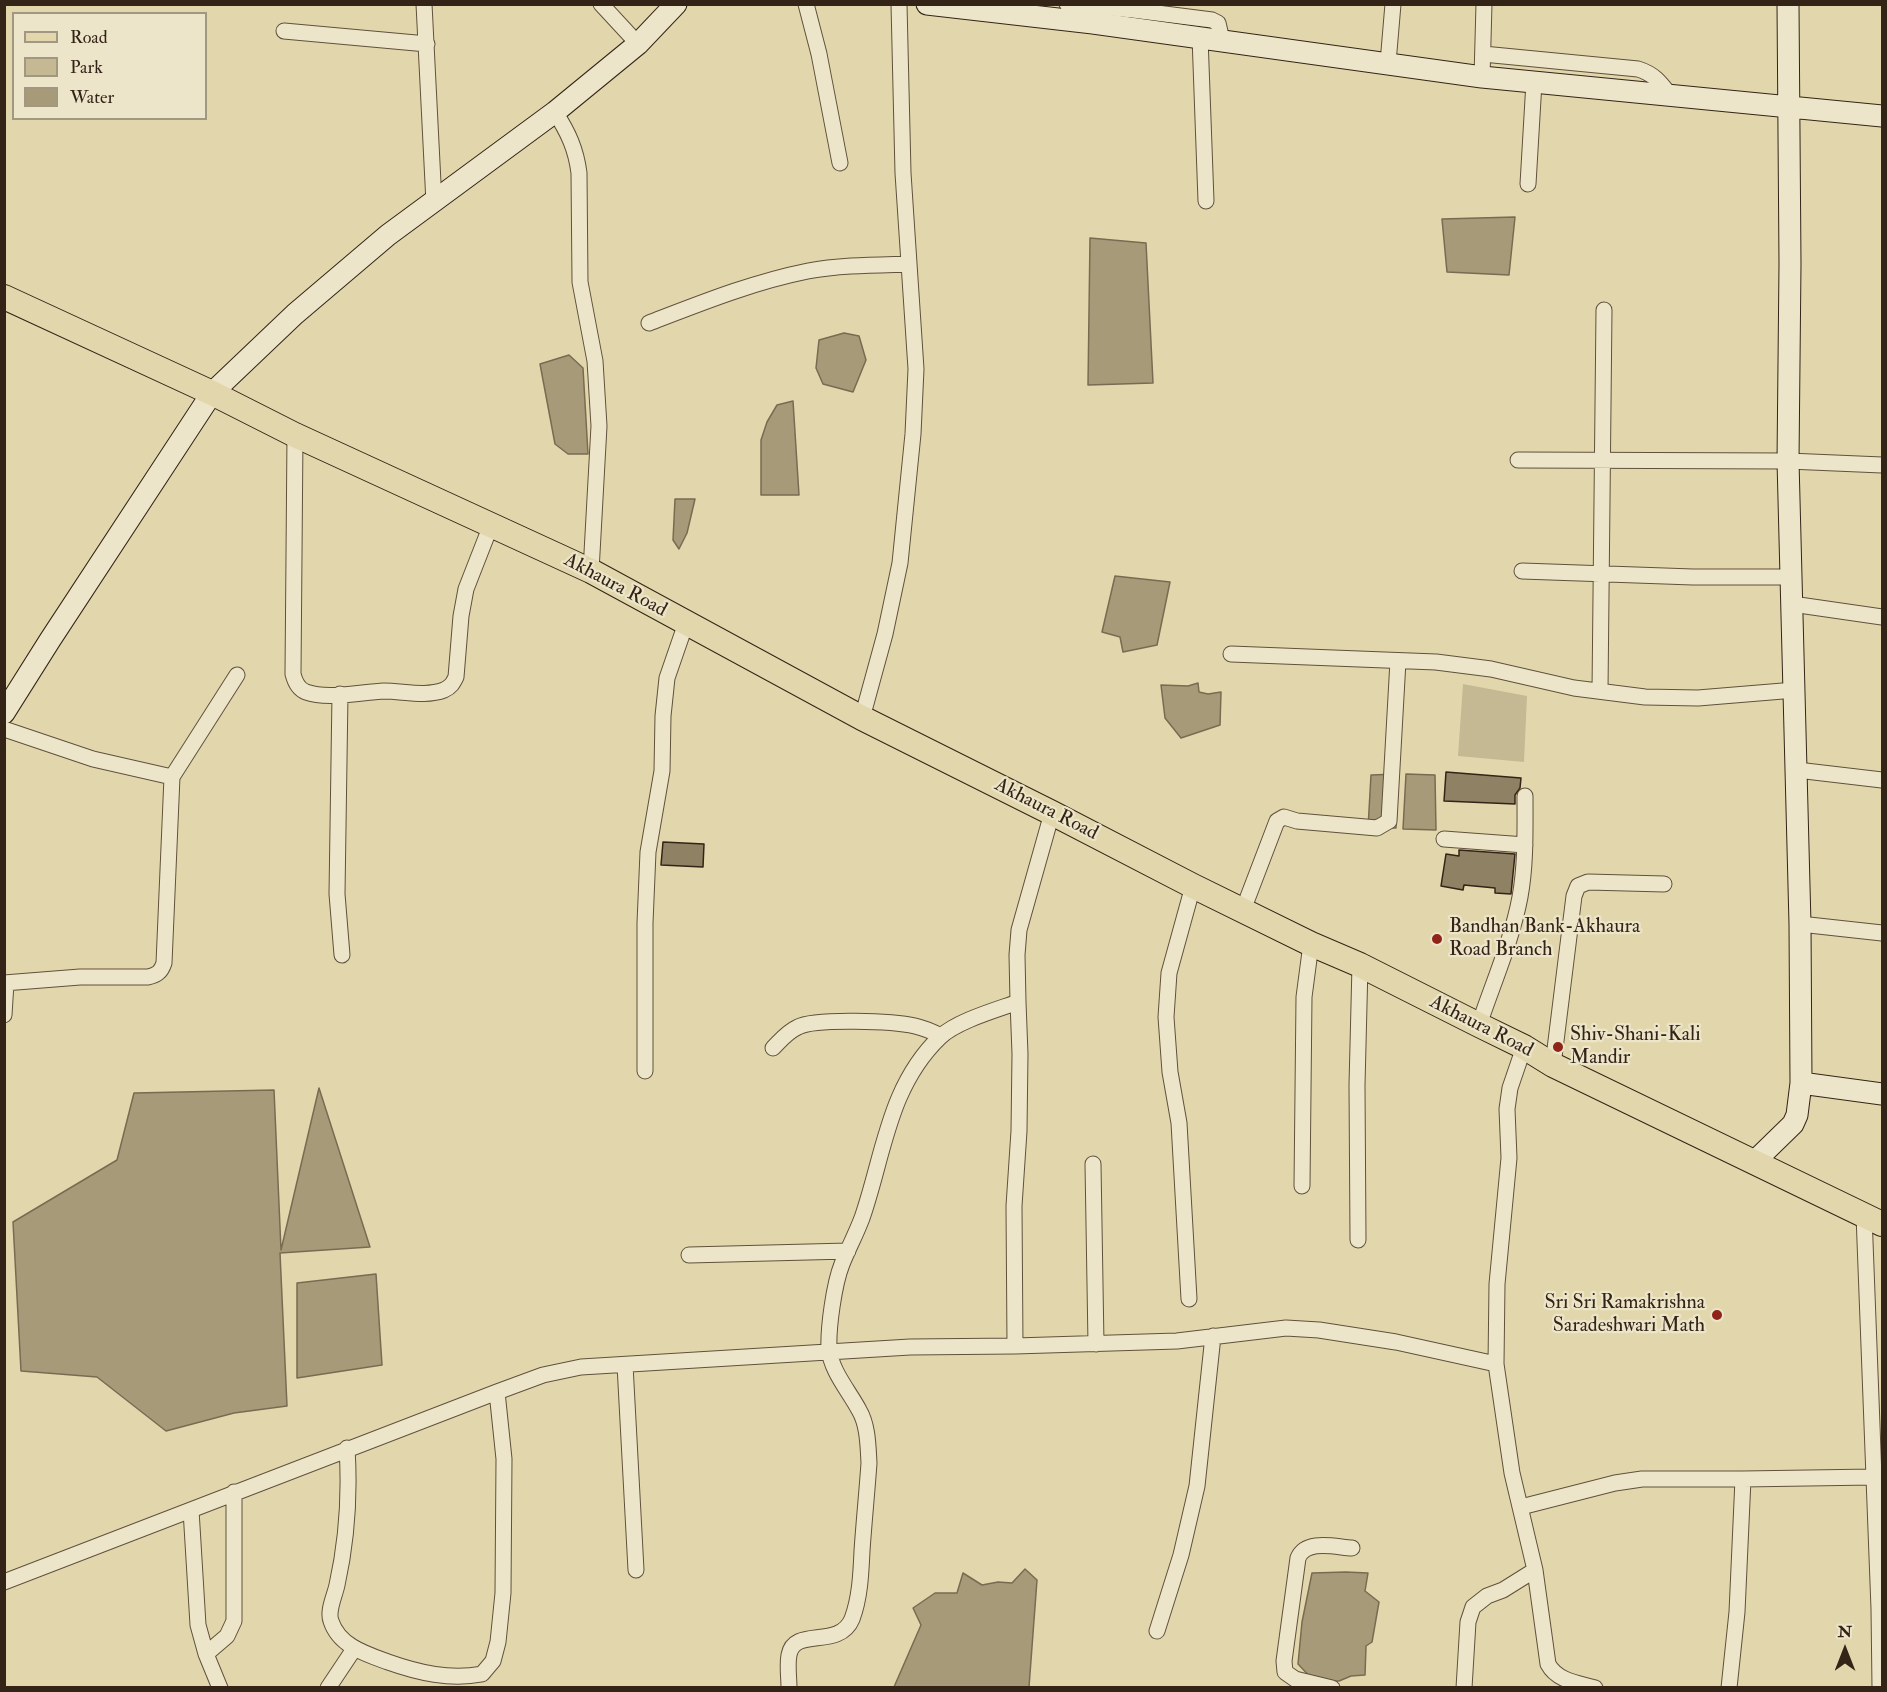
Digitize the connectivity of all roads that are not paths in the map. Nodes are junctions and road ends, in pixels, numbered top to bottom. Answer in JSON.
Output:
{"nodes":[{"id":1,"x":424,"y":4,"type":"edge"},
{"id":2,"x":676,"y":4,"type":"edge"},
{"id":3,"x":806,"y":4,"type":"edge"},
{"id":4,"x":899,"y":4,"type":"edge"},
{"id":5,"x":927,"y":4,"type":"edge"},
{"id":6,"x":1067,"y":4,"type":"edge"},
{"id":7,"x":1394,"y":4,"type":"edge"},
{"id":8,"x":1484,"y":4,"type":"edge"},
{"id":9,"x":1788,"y":4,"type":"edge"},
{"id":10,"x":990,"y":8,"type":"edge"},
{"id":11,"x":604,"y":9,"type":"edge"},
{"id":12,"x":284,"y":31,"type":"dead end"},
{"id":13,"x":1200,"y":37,"type":"junction"},
{"id":14,"x":1222,"y":40,"type":"junction"},
{"id":15,"x":427,"y":44,"type":"junction"},
{"id":16,"x":638,"y":44,"type":"junction"},
{"id":17,"x":1483,"y":54,"type":"junction"},
{"id":18,"x":1388,"y":63,"type":"junction"},
{"id":19,"x":1482,"y":77,"type":"junction"},
{"id":20,"x":1534,"y":82,"type":"junction"},
{"id":21,"x":1670,"y":95,"type":"junction"},
{"id":22,"x":1787,"y":107,"type":"junction"},
{"id":23,"x":555,"y":112,"type":"junction"},
{"id":24,"x":1882,"y":116,"type":"edge"},
{"id":25,"x":840,"y":163,"type":"dead end"},
{"id":26,"x":1528,"y":184,"type":"dead end"},
{"id":27,"x":1206,"y":201,"type":"dead end"},
{"id":28,"x":434,"y":202,"type":"junction"},
{"id":29,"x":909,"y":264,"type":"junction"},
{"id":30,"x":4,"y":297,"type":"edge"},
{"id":31,"x":1604,"y":310,"type":"dead end"},
{"id":32,"x":649,"y":323,"type":"dead end"},
{"id":33,"x":212,"y":393,"type":"junction"},
{"id":34,"x":295,"y":435,"type":"junction"},
{"id":35,"x":1518,"y":460,"type":"dead end"},
{"id":36,"x":1603,"y":461,"type":"junction"},
{"id":37,"x":1788,"y":461,"type":"junction"},
{"id":38,"x":1882,"y":465,"type":"edge"},
{"id":39,"x":491,"y":525,"type":"junction"},
{"id":40,"x":591,"y":571,"type":"junction"},
{"id":41,"x":1522,"y":571,"type":"dead end"},
{"id":42,"x":1602,"y":574,"type":"junction"},
{"id":43,"x":1792,"y":577,"type":"junction"},
{"id":44,"x":1792,"y":604,"type":"junction"},
{"id":45,"x":1882,"y":617,"type":"edge"},
{"id":46,"x":686,"y":623,"type":"junction"},
{"id":47,"x":1231,"y":654,"type":"dead end"},
{"id":48,"x":1398,"y":661,"type":"junction"},
{"id":49,"x":237,"y":675,"type":"dead end"},
{"id":50,"x":1795,"y":690,"type":"junction"},
{"id":51,"x":1600,"y":691,"type":"junction"},
{"id":52,"x":340,"y":694,"type":"junction"},
{"id":53,"x":4,"y":713,"type":"edge"},
{"id":54,"x":862,"y":718,"type":"junction"},
{"id":55,"x":4,"y":729,"type":"edge"},
{"id":56,"x":1797,"y":770,"type":"junction"},
{"id":57,"x":172,"y":777,"type":"junction"},
{"id":58,"x":1882,"y":780,"type":"edge"},
{"id":59,"x":1525,"y":796,"type":"dead end"},
{"id":60,"x":1052,"y":813,"type":"junction"},
{"id":61,"x":1444,"y":839,"type":"dead end"},
{"id":62,"x":1526,"y":845,"type":"junction"},
{"id":63,"x":1664,"y":884,"type":"dead end"},
{"id":64,"x":1193,"y":886,"type":"junction"},
{"id":65,"x":1242,"y":910,"type":"junction"},
{"id":66,"x":1800,"y":924,"type":"junction"},
{"id":67,"x":1882,"y":933,"type":"edge"},
{"id":68,"x":1311,"y":944,"type":"junction"},
{"id":69,"x":342,"y":955,"type":"dead end"},
{"id":70,"x":1360,"y":965,"type":"junction"},
{"id":71,"x":5,"y":983,"type":"edge"},
{"id":72,"x":1018,"y":1002,"type":"junction"},
{"id":73,"x":4,"y":1016,"type":"edge"},
{"id":74,"x":1479,"y":1025,"type":"junction"},
{"id":75,"x":941,"y":1036,"type":"junction"},
{"id":76,"x":1524,"y":1047,"type":"junction"},
{"id":77,"x":773,"y":1048,"type":"dead end"},
{"id":78,"x":1553,"y":1065,"type":"junction"},
{"id":79,"x":645,"y":1071,"type":"dead end"},
{"id":80,"x":1801,"y":1083,"type":"junction"},
{"id":81,"x":1882,"y":1094,"type":"edge"},
{"id":82,"x":1754,"y":1162,"type":"junction"},
{"id":83,"x":1093,"y":1164,"type":"dead end"},
{"id":84,"x":1302,"y":1186,"type":"dead end"},
{"id":85,"x":1873,"y":1220,"type":"edge"},
{"id":86,"x":1358,"y":1240,"type":"dead end"},
{"id":87,"x":848,"y":1251,"type":"junction"},
{"id":88,"x":689,"y":1255,"type":"dead end"},
{"id":89,"x":1189,"y":1299,"type":"dead end"},
{"id":90,"x":1213,"y":1336,"type":"junction"},
{"id":91,"x":1096,"y":1344,"type":"junction"},
{"id":92,"x":1015,"y":1346,"type":"junction"},
{"id":93,"x":829,"y":1351,"type":"junction"},
{"id":94,"x":1496,"y":1364,"type":"junction"},
{"id":95,"x":625,"y":1365,"type":"junction"},
{"id":96,"x":497,"y":1392,"type":"junction"},
{"id":97,"x":347,"y":1449,"type":"junction"},
{"id":98,"x":1874,"y":1477,"type":"junction"},
{"id":99,"x":1743,"y":1479,"type":"junction"},
{"id":100,"x":234,"y":1492,"type":"junction"},
{"id":101,"x":1521,"y":1507,"type":"junction"},
{"id":102,"x":191,"y":1510,"type":"junction"},
{"id":103,"x":1352,"y":1548,"type":"dead end"},
{"id":104,"x":636,"y":1570,"type":"dead end"},
{"id":105,"x":1532,"y":1572,"type":"junction"},
{"id":106,"x":4,"y":1582,"type":"edge"},
{"id":107,"x":1157,"y":1631,"type":"dead end"},
{"id":108,"x":354,"y":1649,"type":"junction"},
{"id":109,"x":206,"y":1654,"type":"junction"},
{"id":110,"x":220,"y":1688,"type":"edge"},
{"id":111,"x":328,"y":1688,"type":"edge"},
{"id":112,"x":789,"y":1688,"type":"edge"},
{"id":113,"x":1332,"y":1688,"type":"edge"},
{"id":114,"x":1464,"y":1688,"type":"edge"},
{"id":115,"x":1595,"y":1688,"type":"edge"},
{"id":116,"x":1729,"y":1688,"type":"edge"},
{"id":117,"x":1880,"y":1688,"type":"edge"}],
"edges":[{"from":1,"to":15,"type":"street"},
{"from":2,"to":16,"type":"street"},
{"from":3,"to":25,"type":"street"},
{"from":4,"to":29,"type":"street"},
{"from":5,"to":10,"type":"street"},
{"from":6,"to":14,"type":"street"},
{"from":7,"to":18,"type":"street"},
{"from":8,"to":17,"type":"street"},
{"from":9,"to":22,"type":"street"},
{"from":10,"to":13,"type":"street"},
{"from":11,"to":16,"type":"street"},
{"from":12,"to":15,"type":"street"},
{"from":13,"to":14,"type":"street"},
{"from":13,"to":27,"type":"street"},
{"from":14,"to":18,"type":"street"},
{"from":15,"to":28,"type":"street"},
{"from":16,"to":23,"type":"street"},
{"from":17,"to":19,"type":"street"},
{"from":17,"to":21,"type":"street"},
{"from":18,"to":19,"type":"street"},
{"from":19,"to":20,"type":"street"},
{"from":20,"to":21,"type":"street"},
{"from":20,"to":26,"type":"street"},
{"from":21,"to":22,"type":"street"},
{"from":22,"to":24,"type":"street"},
{"from":22,"to":37,"type":"street"},
{"from":23,"to":28,"type":"street"},
{"from":23,"to":40,"type":"street"},
{"from":28,"to":33,"type":"street"},
{"from":29,"to":32,"type":"street"},
{"from":29,"to":54,"type":"street"},
{"from":30,"to":33,"type":"main road","name":"Akhaura Road"},
{"from":31,"to":36,"type":"street"},
{"from":33,"to":34,"type":"main road","name":"Akhaura Road"},
{"from":33,"to":53,"type":"street"},
{"from":34,"to":39,"type":"main road","name":"Akhaura Road"},
{"from":34,"to":52,"type":"street"},
{"from":35,"to":36,"type":"street"},
{"from":36,"to":37,"type":"street"},
{"from":36,"to":42,"type":"street"},
{"from":37,"to":38,"type":"street"},
{"from":37,"to":43,"type":"street"},
{"from":39,"to":40,"type":"main road","name":"Akhaura Road"},
{"from":39,"to":52,"type":"street"},
{"from":40,"to":46,"type":"main road","name":"Akhaura Road"},
{"from":41,"to":42,"type":"street"},
{"from":42,"to":43,"type":"street"},
{"from":42,"to":51,"type":"street"},
{"from":43,"to":44,"type":"street"},
{"from":44,"to":45,"type":"street"},
{"from":44,"to":50,"type":"street"},
{"from":46,"to":54,"type":"main road","name":"Akhaura Road"},
{"from":46,"to":79,"type":"street"},
{"from":47,"to":48,"type":"street"},
{"from":48,"to":51,"type":"street"},
{"from":48,"to":65,"type":"street"},
{"from":49,"to":57,"type":"street"},
{"from":50,"to":51,"type":"street"},
{"from":50,"to":56,"type":"street"},
{"from":52,"to":69,"type":"street"},
{"from":54,"to":60,"type":"main road","name":"Akhaura Road"},
{"from":55,"to":57,"type":"street"},
{"from":56,"to":58,"type":"street"},
{"from":56,"to":66,"type":"street"},
{"from":57,"to":71,"type":"street"},
{"from":59,"to":62,"type":"street"},
{"from":60,"to":64,"type":"main road","name":"Akhaura Road"},
{"from":60,"to":72,"type":"street"},
{"from":61,"to":62,"type":"street"},
{"from":62,"to":74,"type":"street"},
{"from":63,"to":78,"type":"street"},
{"from":64,"to":65,"type":"main road","name":"Akhaura Road"},
{"from":64,"to":89,"type":"street"},
{"from":65,"to":68,"type":"main road","name":"Akhaura Road"},
{"from":66,"to":67,"type":"street"},
{"from":66,"to":80,"type":"street"},
{"from":68,"to":70,"type":"main road","name":"Akhaura Road"},
{"from":68,"to":84,"type":"street"},
{"from":70,"to":74,"type":"main road","name":"Akhaura Road"},
{"from":70,"to":86,"type":"street"},
{"from":71,"to":73,"type":"street"},
{"from":72,"to":75,"type":"street"},
{"from":72,"to":92,"type":"street"},
{"from":74,"to":76,"type":"main road","name":"Akhaura Road"},
{"from":75,"to":77,"type":"street"},
{"from":75,"to":87,"type":"street"},
{"from":76,"to":78,"type":"main road","name":"Akhaura Road"},
{"from":76,"to":94,"type":"street"},
{"from":78,"to":82,"type":"main road","name":"Akhaura Road"},
{"from":80,"to":81,"type":"street"},
{"from":80,"to":82,"type":"street"},
{"from":82,"to":85,"type":"main road","name":"Akhaura Road"},
{"from":83,"to":91,"type":"street"},
{"from":85,"to":98,"type":"street"},
{"from":87,"to":88,"type":"street"},
{"from":87,"to":93,"type":"street"},
{"from":90,"to":91,"type":"street"},
{"from":90,"to":94,"type":"street"},
{"from":90,"to":107,"type":"street"},
{"from":91,"to":92,"type":"street"},
{"from":92,"to":93,"type":"street"},
{"from":93,"to":95,"type":"street"},
{"from":93,"to":112,"type":"street"},
{"from":94,"to":101,"type":"street"},
{"from":95,"to":96,"type":"street"},
{"from":95,"to":104,"type":"street"},
{"from":96,"to":97,"type":"street"},
{"from":96,"to":108,"type":"street"},
{"from":97,"to":100,"type":"street"},
{"from":97,"to":108,"type":"street"},
{"from":98,"to":99,"type":"street"},
{"from":98,"to":117,"type":"street"},
{"from":99,"to":101,"type":"street"},
{"from":99,"to":116,"type":"street"},
{"from":100,"to":102,"type":"street"},
{"from":100,"to":109,"type":"street"},
{"from":101,"to":105,"type":"street"},
{"from":102,"to":106,"type":"street"},
{"from":102,"to":109,"type":"street"},
{"from":103,"to":113,"type":"street"},
{"from":105,"to":114,"type":"street"},
{"from":105,"to":115,"type":"street"},
{"from":108,"to":111,"type":"street"},
{"from":109,"to":110,"type":"street"}]}
